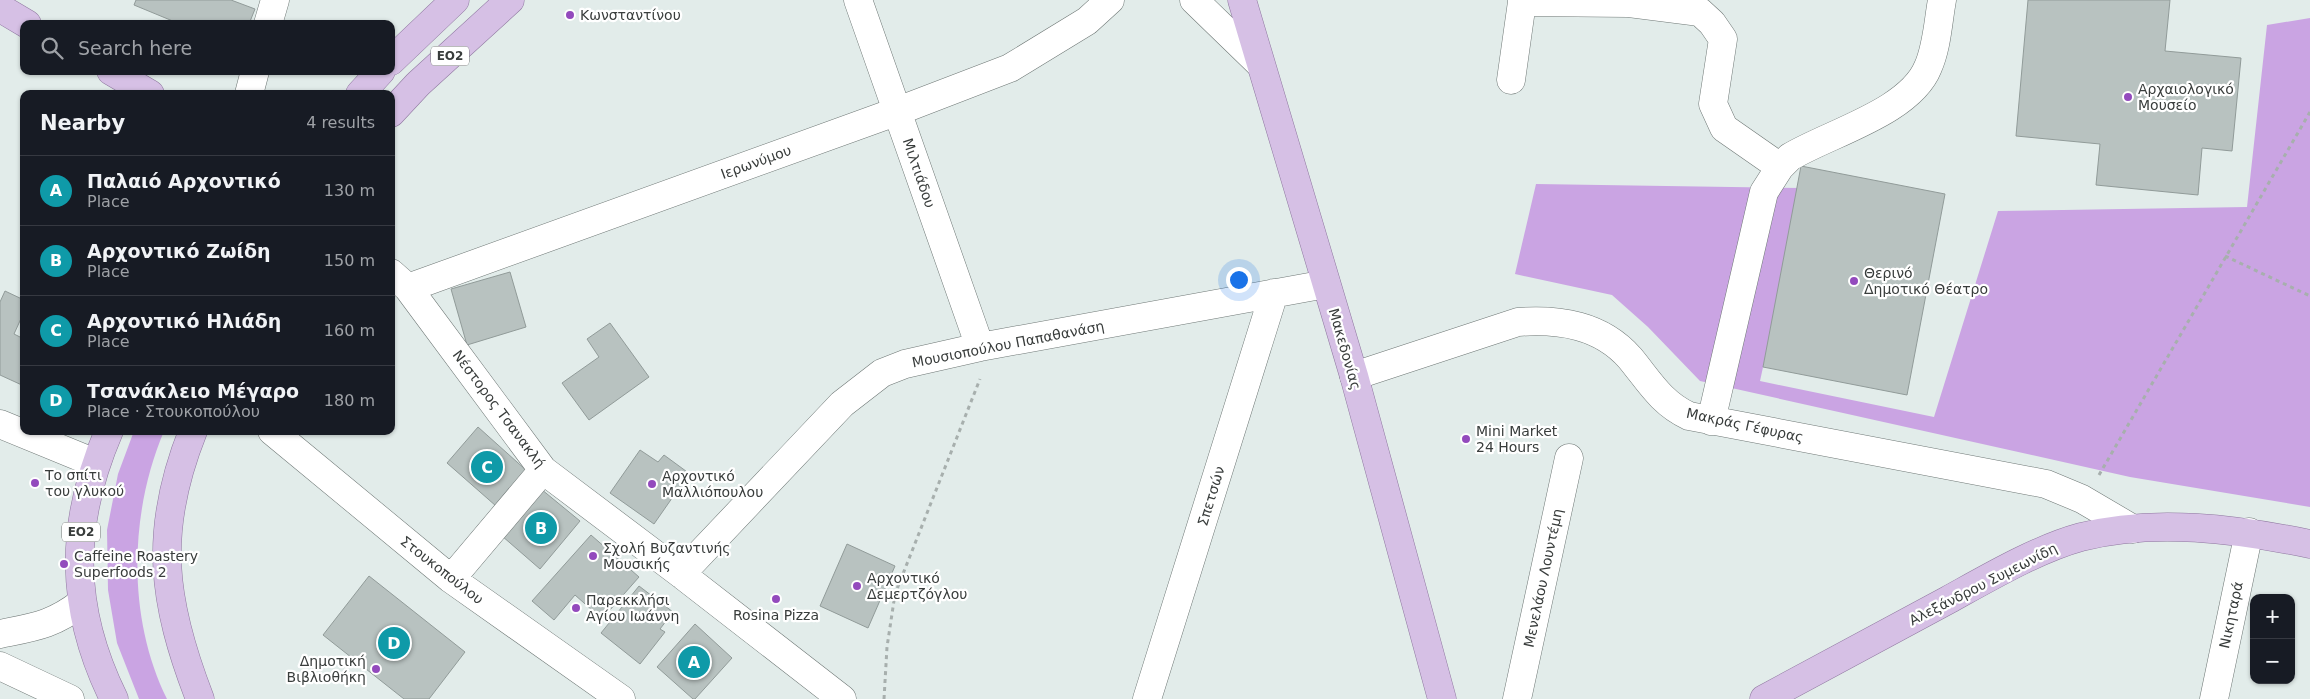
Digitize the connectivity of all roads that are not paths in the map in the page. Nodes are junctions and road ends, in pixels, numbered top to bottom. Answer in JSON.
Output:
{"nodes":[{"id":1,"x":274,"y":0,"type":"edge"},
{"id":2,"x":455,"y":0,"type":"edge"},
{"id":3,"x":510,"y":0,"type":"edge"},
{"id":4,"x":858,"y":0,"type":"edge"},
{"id":5,"x":1110,"y":0,"type":"edge"},
{"id":6,"x":1194,"y":0,"type":"edge"},
{"id":7,"x":1242,"y":0,"type":"edge"},
{"id":8,"x":1942,"y":0,"type":"edge"},
{"id":9,"x":1522,"y":1,"type":"edge"},
{"id":10,"x":0,"y":8,"type":"edge"},
{"id":11,"x":20,"y":20,"type":"edge"},
{"id":12,"x":269,"y":20,"type":"edge"},
{"id":13,"x":395,"y":57,"type":"edge"},
{"id":14,"x":1260,"y":64,"type":"junction"},
{"id":15,"x":117,"y":75,"type":"edge"},
{"id":16,"x":255,"y":75,"type":"edge"},
{"id":17,"x":377,"y":75,"type":"edge"},
{"id":18,"x":1511,"y":80,"type":"dead end"},
{"id":19,"x":143,"y":90,"type":"edge"},
{"id":20,"x":251,"y":90,"type":"edge"},
{"id":21,"x":364,"y":90,"type":"edge"},
{"id":22,"x":395,"y":108,"type":"edge"},
{"id":23,"x":898,"y":111,"type":"junction"},
{"id":24,"x":1780,"y":167,"type":"junction"},
{"id":25,"x":400,"y":280,"type":"edge"},
{"id":26,"x":1326,"y":284,"type":"junction"},
{"id":27,"x":1274,"y":293,"type":"junction"},
{"id":28,"x":980,"y":347,"type":"junction"},
{"id":29,"x":1354,"y":376,"type":"junction"},
{"id":30,"x":1711,"y":421,"type":"junction"},
{"id":31,"x":0,"y":424,"type":"edge"},
{"id":32,"x":20,"y":432,"type":"edge"},
{"id":33,"x":28,"y":435,"type":"edge"},
{"id":34,"x":107,"y":435,"type":"edge"},
{"id":35,"x":192,"y":435,"type":"edge"},
{"id":36,"x":277,"y":435,"type":"edge"},
{"id":37,"x":1569,"y":458,"type":"dead end"},
{"id":38,"x":95,"y":462,"type":"junction"},
{"id":39,"x":543,"y":470,"type":"junction"},
{"id":40,"x":2133,"y":529,"type":"junction"},
{"id":41,"x":2249,"y":532,"type":"junction"},
{"id":42,"x":2310,"y":544,"type":"edge"},
{"id":43,"x":681,"y":574,"type":"junction"},
{"id":44,"x":451,"y":579,"type":"junction"},
{"id":45,"x":81,"y":603,"type":"junction"},
{"id":46,"x":0,"y":634,"type":"edge"},
{"id":47,"x":0,"y":666,"type":"edge"},
{"id":48,"x":70,"y":699,"type":"edge"},
{"id":49,"x":114,"y":699,"type":"edge"},
{"id":50,"x":200,"y":699,"type":"edge"},
{"id":51,"x":620,"y":699,"type":"edge"},
{"id":52,"x":842,"y":699,"type":"edge"},
{"id":53,"x":1147,"y":699,"type":"edge"},
{"id":54,"x":1442,"y":699,"type":"edge"},
{"id":55,"x":1517,"y":699,"type":"edge"},
{"id":56,"x":1764,"y":699,"type":"edge"},
{"id":57,"x":2214,"y":699,"type":"edge"}],
"edges":[{"from":1,"to":12,"type":"street"},
{"from":2,"to":13,"type":"main road","number":"ΕΟ2"},
{"from":3,"to":22,"type":"main road","number":"ΕΟ2"},
{"from":4,"to":23,"type":"street","name":"Μιλτιάδου"},
{"from":5,"to":23,"type":"street","name":"Ιερωνύμου"},
{"from":6,"to":14,"type":"street"},
{"from":7,"to":14,"type":"main road","name":"Μακεδονίας"},
{"from":8,"to":24,"type":"street"},
{"from":9,"to":18,"type":"street"},
{"from":9,"to":24,"type":"street"},
{"from":10,"to":11,"type":"main road"},
{"from":14,"to":26,"type":"main road","name":"Μακεδονίας"},
{"from":15,"to":19,"type":"main road"},
{"from":16,"to":20,"type":"street"},
{"from":17,"to":21,"type":"main road"},
{"from":23,"to":25,"type":"street","name":"Ιερωνύμου"},
{"from":23,"to":28,"type":"street","name":"Μιλτιάδου"},
{"from":24,"to":30,"type":"street"},
{"from":25,"to":39,"type":"street","name":"Νέστορος Τσανακλή"},
{"from":26,"to":27,"type":"street","name":"Μουσιοπούλου Παπαθανάση"},
{"from":26,"to":29,"type":"main road","name":"Μακεδονίας"},
{"from":27,"to":28,"type":"street","name":"Μουσιοπούλου Παπαθανάση"},
{"from":27,"to":53,"type":"street","name":"Σπετσών"},
{"from":28,"to":43,"type":"street","name":"Μουσιοπούλου Παπαθανάση"},
{"from":29,"to":30,"type":"street","name":"Μακράς Γέφυρας"},
{"from":29,"to":54,"type":"main road","name":"Μακεδονίας"},
{"from":30,"to":40,"type":"street","name":"Μακράς Γέφυρας"},
{"from":31,"to":32,"type":"street"},
{"from":33,"to":38,"type":"street"},
{"from":34,"to":38,"type":"main road","number":"ΕΟ2"},
{"from":35,"to":50,"type":"main road"},
{"from":36,"to":44,"type":"street","name":"Στουκοπούλου"},
{"from":37,"to":55,"type":"street","name":"Μενελάου Λουντέμη"},
{"from":38,"to":45,"type":"main road","number":"ΕΟ2"},
{"from":39,"to":43,"type":"street","name":"Νέστορος Τσανακλή"},
{"from":39,"to":44,"type":"street"},
{"from":40,"to":41,"type":"main road","name":"Αλεξάνδρου Συμεωνίδη"},
{"from":40,"to":56,"type":"main road","name":"Αλεξάνδρου Συμεωνίδη"},
{"from":41,"to":42,"type":"main road","name":"Αλεξάνδρου Συμεωνίδη"},
{"from":41,"to":57,"type":"street","name":"Νικηταρά"},
{"from":43,"to":52,"type":"street","name":"Νέστορος Τσανακλή"},
{"from":44,"to":51,"type":"street","name":"Στουκοπούλου"},
{"from":45,"to":46,"type":"street"},
{"from":45,"to":49,"type":"main road","number":"ΕΟ2"},
{"from":47,"to":48,"type":"street"}]}
